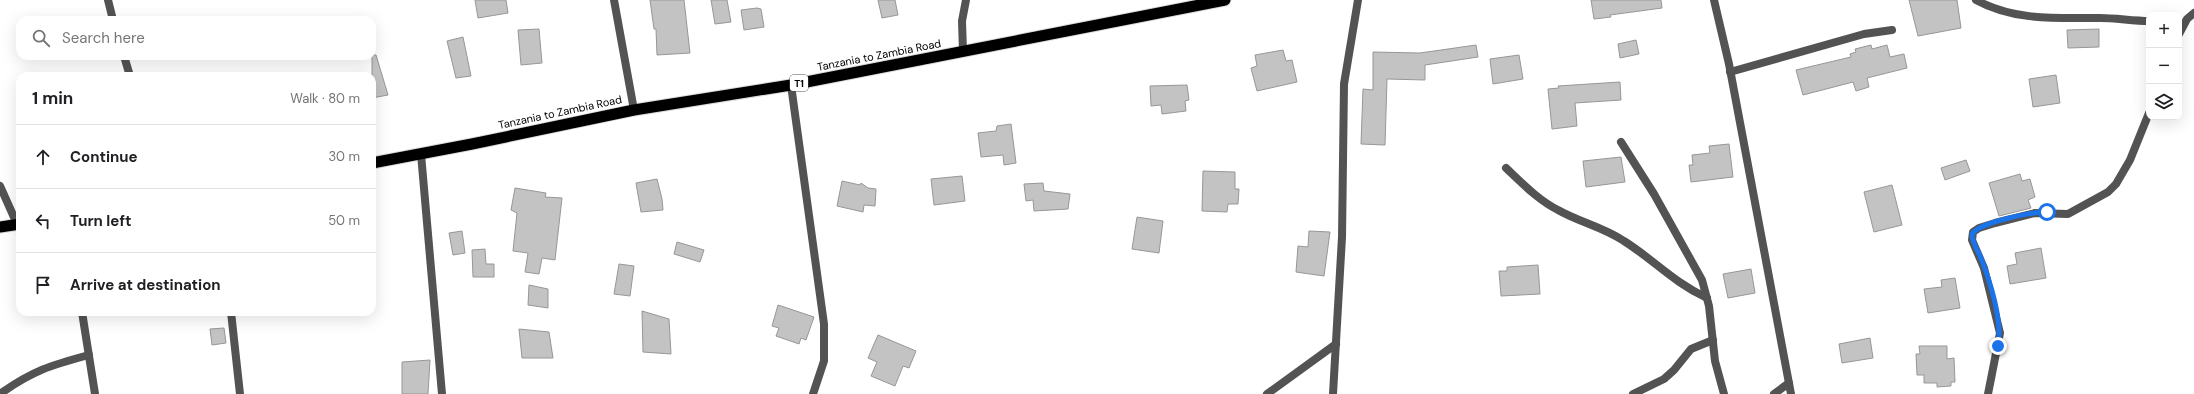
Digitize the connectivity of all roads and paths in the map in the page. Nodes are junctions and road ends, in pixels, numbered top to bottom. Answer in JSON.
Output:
{"nodes":[{"id":1,"x":108,"y":0,"type":"edge"},
{"id":2,"x":614,"y":0,"type":"edge"},
{"id":3,"x":966,"y":0,"type":"edge"},
{"id":4,"x":1225,"y":0,"type":"edge"},
{"id":5,"x":1358,"y":0,"type":"edge"},
{"id":6,"x":1714,"y":0,"type":"edge"},
{"id":7,"x":1976,"y":0,"type":"edge"},
{"id":8,"x":2194,"y":13,"type":"edge"},
{"id":9,"x":112,"y":16,"type":"edge"},
{"id":10,"x":2183,"y":20,"type":"edge"},
{"id":11,"x":2146,"y":21,"type":"edge"},
{"id":12,"x":1892,"y":30,"type":"dead end"},
{"id":13,"x":963,"y":52,"type":"junction"},
{"id":14,"x":125,"y":60,"type":"edge"},
{"id":15,"x":129,"y":72,"type":"edge"},
{"id":16,"x":1730,"y":72,"type":"junction"},
{"id":17,"x":791,"y":85,"type":"junction"},
{"id":18,"x":634,"y":110,"type":"junction"},
{"id":19,"x":2146,"y":120,"type":"edge"},
{"id":20,"x":1621,"y":142,"type":"dead end"},
{"id":21,"x":421,"y":154,"type":"junction"},
{"id":22,"x":376,"y":162,"type":"edge"},
{"id":23,"x":1506,"y":168,"type":"dead end"},
{"id":24,"x":0,"y":186,"type":"edge"},
{"id":25,"x":16,"y":218,"type":"edge"},
{"id":26,"x":16,"y":224,"type":"edge"},
{"id":27,"x":0,"y":227,"type":"edge"},
{"id":28,"x":1707,"y":298,"type":"junction"},
{"id":29,"x":83,"y":316,"type":"edge"},
{"id":30,"x":231,"y":316,"type":"edge"},
{"id":31,"x":1713,"y":340,"type":"junction"},
{"id":32,"x":1336,"y":344,"type":"junction"},
{"id":33,"x":89,"y":355,"type":"junction"},
{"id":34,"x":1789,"y":383,"type":"junction"},
{"id":35,"x":0,"y":394,"type":"edge"},
{"id":36,"x":95,"y":394,"type":"edge"},
{"id":37,"x":240,"y":394,"type":"edge"},
{"id":38,"x":442,"y":394,"type":"edge"},
{"id":39,"x":813,"y":394,"type":"edge"},
{"id":40,"x":1267,"y":394,"type":"edge"},
{"id":41,"x":1333,"y":394,"type":"edge"},
{"id":42,"x":1633,"y":394,"type":"edge"},
{"id":43,"x":1724,"y":394,"type":"edge"},
{"id":44,"x":1774,"y":394,"type":"edge"},
{"id":45,"x":1791,"y":394,"type":"edge"},
{"id":46,"x":1988,"y":394,"type":"edge"}],
"edges":[{"from":1,"to":9,"type":"street"},
{"from":2,"to":18,"type":"street"},
{"from":3,"to":13,"type":"street"},
{"from":4,"to":13,"type":"highway","name":"Tanzania to Zambia Road","number":"T1"},
{"from":5,"to":32,"type":"street"},
{"from":6,"to":16,"type":"street"},
{"from":7,"to":11,"type":"street"},
{"from":8,"to":10,"type":"street"},
{"from":12,"to":16,"type":"street"},
{"from":13,"to":17,"type":"highway","name":"Tanzania to Zambia Road","number":"T1"},
{"from":14,"to":15,"type":"street"},
{"from":16,"to":34,"type":"street"},
{"from":17,"to":18,"type":"highway","name":"Tanzania to Zambia Road","number":"T1"},
{"from":17,"to":39,"type":"street"},
{"from":18,"to":21,"type":"highway","name":"Tanzania to Zambia Road","number":"T1"},
{"from":19,"to":46,"type":"street"},
{"from":20,"to":28,"type":"street"},
{"from":21,"to":22,"type":"highway","name":"Tanzania to Zambia Road","number":"T1"},
{"from":21,"to":38,"type":"street"},
{"from":23,"to":28,"type":"street"},
{"from":24,"to":25,"type":"street"},
{"from":26,"to":27,"type":"highway"},
{"from":28,"to":31,"type":"street"},
{"from":29,"to":33,"type":"street"},
{"from":30,"to":37,"type":"street"},
{"from":31,"to":42,"type":"street"},
{"from":31,"to":43,"type":"street"},
{"from":32,"to":40,"type":"street"},
{"from":32,"to":41,"type":"street"},
{"from":33,"to":35,"type":"street"},
{"from":33,"to":36,"type":"street"},
{"from":34,"to":44,"type":"street"},
{"from":34,"to":45,"type":"street"}]}
